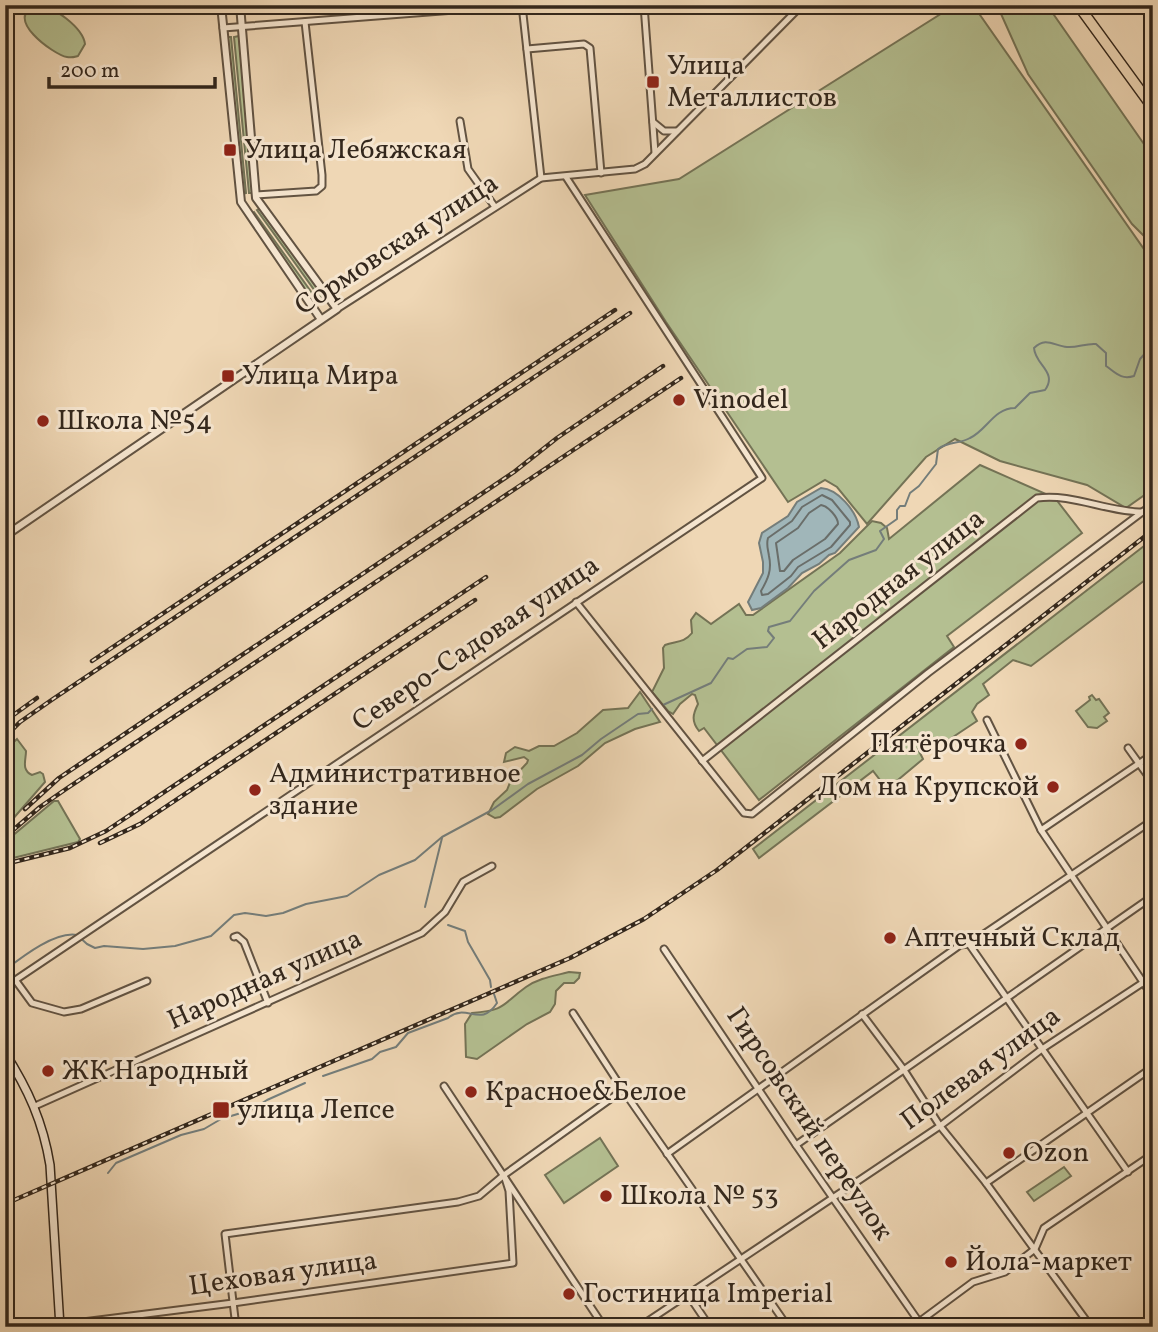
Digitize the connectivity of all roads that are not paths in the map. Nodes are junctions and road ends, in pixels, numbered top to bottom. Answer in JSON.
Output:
{"nodes":[{"id":1,"x":220,"y":5,"type":"edge"},
{"id":2,"x":240,"y":5,"type":"edge"},
{"id":3,"x":520,"y":5,"type":"edge"},
{"id":4,"x":644,"y":5,"type":"edge"},
{"id":5,"x":802,"y":5,"type":"edge"},
{"id":6,"x":1078,"y":5,"type":"edge"},
{"id":7,"x":481,"y":6,"type":"edge"},
{"id":8,"x":305,"y":22,"type":"junction"},
{"id":9,"x":242,"y":27,"type":"junction"},
{"id":10,"x":223,"y":28,"type":"junction"},
{"id":11,"x":527,"y":49,"type":"junction"},
{"id":12,"x":1153,"y":108,"type":"edge"},
{"id":13,"x":460,"y":121,"type":"dead end"},
{"id":14,"x":653,"y":122,"type":"junction"},
{"id":15,"x":677,"y":131,"type":"junction"},
{"id":16,"x":655,"y":153,"type":"junction"},
{"id":17,"x":601,"y":173,"type":"junction"},
{"id":18,"x":566,"y":177,"type":"junction"},
{"id":19,"x":541,"y":178,"type":"junction"},
{"id":20,"x":256,"y":195,"type":"junction"},
{"id":21,"x":495,"y":207,"type":"junction"},
{"id":22,"x":337,"y":309,"type":"junction"},
{"id":23,"x":320,"y":318,"type":"junction"},
{"id":24,"x":1153,"y":504,"type":"edge"},
{"id":25,"x":1143,"y":512,"type":"junction"},
{"id":26,"x":5,"y":536,"type":"edge"},
{"id":27,"x":576,"y":603,"type":"junction"},
{"id":28,"x":987,"y":720,"type":"dead end"},
{"id":29,"x":1128,"y":748,"type":"dead end"},
{"id":30,"x":1153,"y":754,"type":"edge"},
{"id":31,"x":702,"y":761,"type":"junction"},
{"id":32,"x":1140,"y":764,"type":"junction"},
{"id":33,"x":1153,"y":783,"type":"edge"},
{"id":34,"x":1153,"y":820,"type":"edge"},
{"id":35,"x":1041,"y":830,"type":"junction"},
{"id":36,"x":492,"y":866,"type":"dead end"},
{"id":37,"x":1071,"y":875,"type":"junction"},
{"id":38,"x":1153,"y":895,"type":"edge"},
{"id":39,"x":1106,"y":927,"type":"junction"},
{"id":40,"x":234,"y":937,"type":"dead end"},
{"id":41,"x":969,"y":944,"type":"junction"},
{"id":42,"x":664,"y":948,"type":"dead end"},
{"id":43,"x":1153,"y":976,"type":"edge"},
{"id":44,"x":16,"y":981,"type":"junction"},
{"id":45,"x":147,"y":981,"type":"dead end"},
{"id":46,"x":1143,"y":983,"type":"junction"},
{"id":47,"x":5,"y":987,"type":"edge"},
{"id":48,"x":1006,"y":997,"type":"junction"},
{"id":49,"x":1153,"y":997,"type":"edge"},
{"id":50,"x":268,"y":1003,"type":"junction"},
{"id":51,"x":573,"y":1013,"type":"dead end"},
{"id":52,"x":862,"y":1014,"type":"junction"},
{"id":53,"x":1042,"y":1049,"type":"junction"},
{"id":54,"x":5,"y":1053,"type":"edge"},
{"id":55,"x":1153,"y":1067,"type":"edge"},
{"id":56,"x":904,"y":1070,"type":"junction"},
{"id":57,"x":444,"y":1086,"type":"dead end"},
{"id":58,"x":758,"y":1089,"type":"junction"},
{"id":59,"x":623,"y":1090,"type":"junction"},
{"id":60,"x":35,"y":1106,"type":"junction"},
{"id":61,"x":1087,"y":1114,"type":"junction"},
{"id":62,"x":940,"y":1126,"type":"junction"},
{"id":63,"x":796,"y":1145,"type":"junction"},
{"id":64,"x":667,"y":1153,"type":"junction"},
{"id":65,"x":1153,"y":1154,"type":"edge"},
{"id":66,"x":1128,"y":1172,"type":"junction"},
{"id":67,"x":505,"y":1175,"type":"junction"},
{"id":68,"x":986,"y":1183,"type":"junction"},
{"id":69,"x":834,"y":1198,"type":"junction"},
{"id":70,"x":1035,"y":1249,"type":"junction"},
{"id":71,"x":741,"y":1259,"type":"junction"},
{"id":72,"x":687,"y":1293,"type":"junction"},
{"id":73,"x":233,"y":1303,"type":"junction"},
{"id":74,"x":919,"y":1322,"type":"junction"},
{"id":75,"x":60,"y":1326,"type":"edge"},
{"id":76,"x":236,"y":1327,"type":"edge"},
{"id":77,"x":604,"y":1327,"type":"edge"},
{"id":78,"x":639,"y":1327,"type":"edge"},
{"id":79,"x":710,"y":1327,"type":"edge"},
{"id":80,"x":788,"y":1327,"type":"edge"},
{"id":81,"x":912,"y":1327,"type":"edge"},
{"id":82,"x":1091,"y":1327,"type":"edge"}],
"edges":[{"from":1,"to":10,"type":"street"},
{"from":2,"to":9,"type":"street"},
{"from":3,"to":7,"type":"street"},
{"from":3,"to":11,"type":"street"},
{"from":4,"to":14,"type":"street"},
{"from":5,"to":15,"type":"street","name":"Сормовская улица"},
{"from":6,"to":12,"type":"highway"},
{"from":7,"to":8,"type":"street"},
{"from":8,"to":9,"type":"street"},
{"from":8,"to":20,"type":"street"},
{"from":9,"to":10,"type":"street"},
{"from":9,"to":20,"type":"street"},
{"from":10,"to":23,"type":"street"},
{"from":11,"to":17,"type":"street"},
{"from":11,"to":19,"type":"street"},
{"from":13,"to":21,"type":"street"},
{"from":14,"to":15,"type":"street"},
{"from":14,"to":16,"type":"street"},
{"from":15,"to":16,"type":"street","name":"Сормовская улица"},
{"from":16,"to":17,"type":"street","name":"Сормовская улица"},
{"from":17,"to":18,"type":"street","name":"Сормовская улица"},
{"from":18,"to":19,"type":"street","name":"Сормовская улица"},
{"from":18,"to":27,"type":"street","name":"Северо-Садовая улица"},
{"from":19,"to":21,"type":"street","name":"Сормовская улица"},
{"from":20,"to":22,"type":"street"},
{"from":21,"to":22,"type":"street","name":"Сормовская улица"},
{"from":22,"to":23,"type":"street","name":"Сормовская улица"},
{"from":23,"to":26,"type":"street","name":"Сормовская улица"},
{"from":24,"to":25,"type":"street"},
{"from":25,"to":31,"type":"street","name":"Народная улица"},
{"from":25,"to":31,"type":"street"},
{"from":27,"to":31,"type":"street"},
{"from":27,"to":44,"type":"street","name":"Северо-Садовая улица"},
{"from":28,"to":35,"type":"street"},
{"from":29,"to":32,"type":"street"},
{"from":30,"to":32,"type":"street"},
{"from":32,"to":33,"type":"street"},
{"from":32,"to":35,"type":"street"},
{"from":34,"to":37,"type":"street"},
{"from":35,"to":37,"type":"street"},
{"from":36,"to":50,"type":"street","name":"Народная улица"},
{"from":37,"to":39,"type":"street"},
{"from":37,"to":41,"type":"street"},
{"from":38,"to":39,"type":"street"},
{"from":39,"to":46,"type":"street"},
{"from":39,"to":48,"type":"street"},
{"from":40,"to":50,"type":"street"},
{"from":41,"to":48,"type":"street"},
{"from":41,"to":52,"type":"street"},
{"from":42,"to":58,"type":"street","name":"Гирсовский переулок"},
{"from":43,"to":46,"type":"street","name":"Полевая улица"},
{"from":44,"to":45,"type":"street"},
{"from":44,"to":47,"type":"street","name":"Северо-Садовая улица"},
{"from":46,"to":49,"type":"street"},
{"from":46,"to":53,"type":"street","name":"Полевая улица"},
{"from":48,"to":53,"type":"street"},
{"from":48,"to":56,"type":"street"},
{"from":50,"to":60,"type":"street","name":"Народная улица"},
{"from":51,"to":59,"type":"street"},
{"from":52,"to":56,"type":"street"},
{"from":52,"to":58,"type":"street"},
{"from":53,"to":61,"type":"street"},
{"from":53,"to":62,"type":"street","name":"Полевая улица"},
{"from":54,"to":60,"type":"main road"},
{"from":55,"to":61,"type":"street"},
{"from":56,"to":62,"type":"street"},
{"from":56,"to":63,"type":"street"},
{"from":57,"to":67,"type":"street"},
{"from":58,"to":63,"type":"street","name":"Гирсовский переулок"},
{"from":58,"to":64,"type":"street"},
{"from":59,"to":64,"type":"street"},
{"from":59,"to":67,"type":"street"},
{"from":60,"to":75,"type":"main road"},
{"from":61,"to":66,"type":"street"},
{"from":61,"to":68,"type":"street"},
{"from":62,"to":68,"type":"street"},
{"from":62,"to":69,"type":"street","name":"Полевая улица"},
{"from":63,"to":69,"type":"street","name":"Гирсовский переулок"},
{"from":64,"to":71,"type":"street"},
{"from":65,"to":66,"type":"street"},
{"from":66,"to":70,"type":"street"},
{"from":67,"to":73,"type":"street"},
{"from":67,"to":73,"type":"street","name":"Цеховая улица"},
{"from":67,"to":77,"type":"street"},
{"from":68,"to":70,"type":"street"},
{"from":69,"to":71,"type":"street","name":"Полевая улица"},
{"from":69,"to":74,"type":"street","name":"Гирсовский переулок"},
{"from":70,"to":74,"type":"street"},
{"from":70,"to":82,"type":"street"},
{"from":71,"to":72,"type":"street","name":"Полевая улица"},
{"from":71,"to":80,"type":"street"},
{"from":72,"to":78,"type":"street","name":"Полевая улица"},
{"from":72,"to":79,"type":"street"},
{"from":73,"to":75,"type":"street","name":"Цеховая улица"},
{"from":73,"to":76,"type":"street"},
{"from":74,"to":81,"type":"street"}]}
